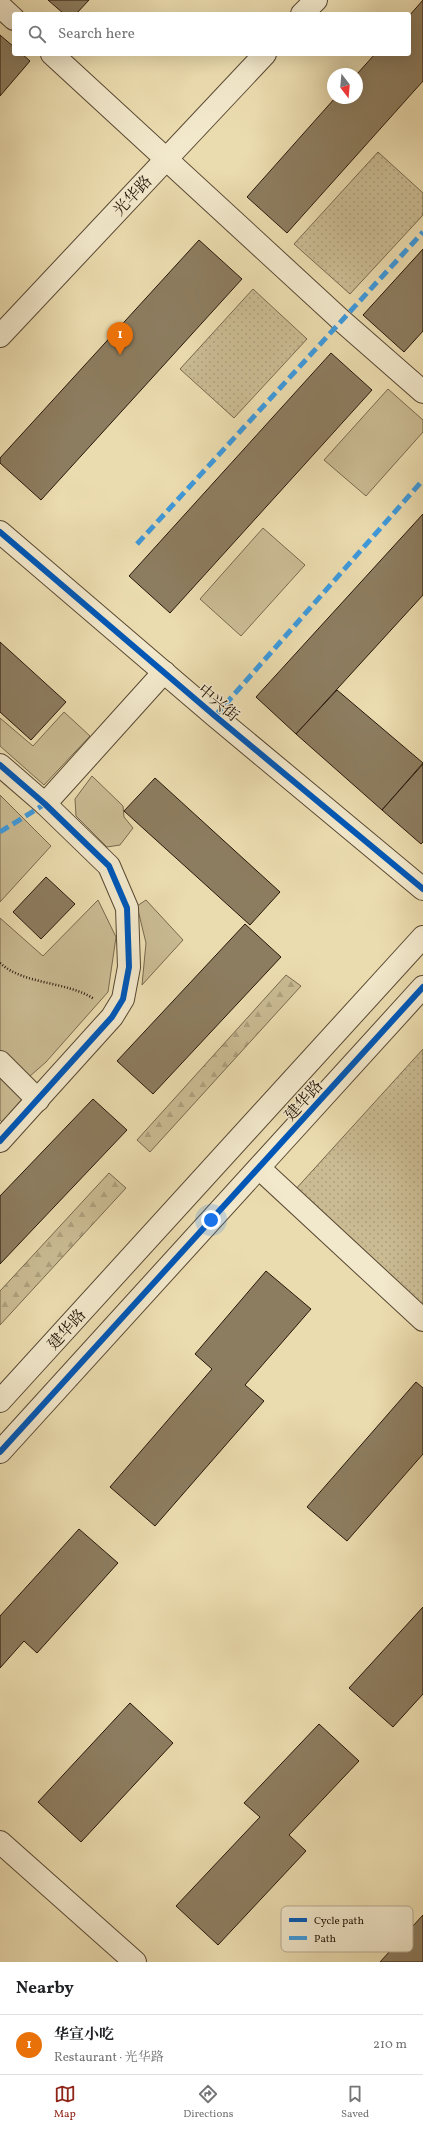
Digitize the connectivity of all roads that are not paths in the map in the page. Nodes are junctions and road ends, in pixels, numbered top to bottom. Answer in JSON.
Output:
{"nodes":[{"id":1,"x":316,"y":0,"type":"edge"},
{"id":2,"x":304,"y":12,"type":"edge"},
{"id":3,"x":54,"y":56,"type":"edge"},
{"id":4,"x":263,"y":56,"type":"edge"},
{"id":5,"x":166,"y":159,"type":"junction"},
{"id":6,"x":0,"y":336,"type":"edge"},
{"id":7,"x":423,"y":392,"type":"edge"},
{"id":8,"x":0,"y":532,"type":"edge"},
{"id":9,"x":164,"y":672,"type":"junction"},
{"id":10,"x":0,"y":765,"type":"edge"},
{"id":11,"x":44,"y":804,"type":"junction"},
{"id":12,"x":423,"y":889,"type":"edge"},
{"id":13,"x":423,"y":937,"type":"edge"},
{"id":14,"x":423,"y":987,"type":"edge"},
{"id":15,"x":0,"y":1062,"type":"edge"},
{"id":16,"x":38,"y":1100,"type":"junction"},
{"id":17,"x":0,"y":1141,"type":"edge"},
{"id":18,"x":259,"y":1168,"type":"junction"},
{"id":19,"x":423,"y":1320,"type":"edge"},
{"id":20,"x":0,"y":1401,"type":"edge"},
{"id":21,"x":0,"y":1452,"type":"edge"},
{"id":22,"x":0,"y":1842,"type":"edge"},
{"id":23,"x":135,"y":1962,"type":"edge"}],
"edges":[{"from":1,"to":2,"type":"street"},
{"from":3,"to":5,"type":"street"},
{"from":4,"to":5,"type":"street","name":"光华路"},
{"from":5,"to":6,"type":"street","name":"光华路"},
{"from":5,"to":7,"type":"street"},
{"from":8,"to":9,"type":"street","name":"中兴街"},
{"from":9,"to":11,"type":"street"},
{"from":9,"to":12,"type":"street","name":"中兴街"},
{"from":10,"to":11,"type":"street"},
{"from":11,"to":16,"type":"street"},
{"from":13,"to":20,"type":"street","name":"建华路"},
{"from":14,"to":18,"type":"street","name":"建华路"},
{"from":15,"to":16,"type":"street"},
{"from":16,"to":17,"type":"street"},
{"from":18,"to":19,"type":"street"},
{"from":18,"to":21,"type":"street","name":"建华路"},
{"from":22,"to":23,"type":"street"}]}
